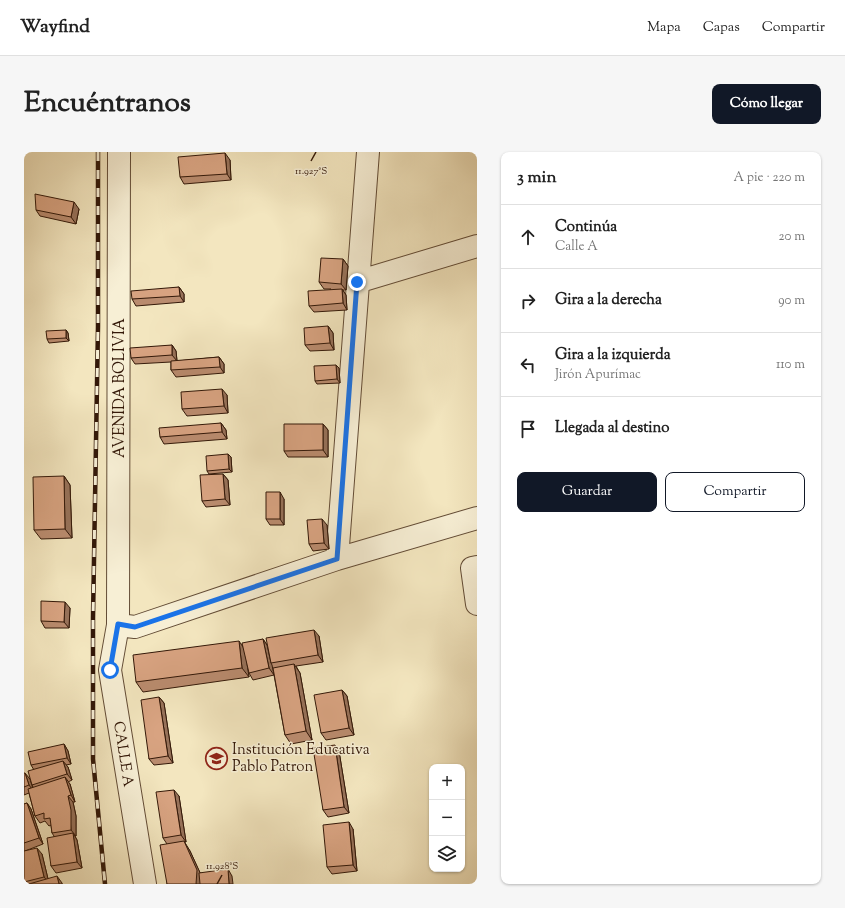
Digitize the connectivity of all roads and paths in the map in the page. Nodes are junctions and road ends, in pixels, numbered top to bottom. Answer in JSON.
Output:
{"nodes":[{"id":1,"x":119,"y":152,"type":"edge"},
{"id":2,"x":368,"y":152,"type":"edge"},
{"id":3,"x":477,"y":246,"type":"edge"},
{"id":4,"x":357,"y":282,"type":"junction"},
{"id":5,"x":477,"y":518,"type":"edge"},
{"id":6,"x":337,"y":559,"type":"junction"},
{"id":7,"x":474,"y":568,"type":"edge"},
{"id":8,"x":477,"y":604,"type":"edge"},
{"id":9,"x":118,"y":624,"type":"junction"},
{"id":10,"x":145,"y":884,"type":"edge"}],
"edges":[{"from":1,"to":9,"type":"street","name":"AVENIDA BOLIVIA"},
{"from":2,"to":4,"type":"street"},
{"from":3,"to":4,"type":"street"},
{"from":4,"to":6,"type":"street"},
{"from":5,"to":6,"type":"street"},
{"from":6,"to":9,"type":"street"},
{"from":7,"to":8,"type":"street"},
{"from":9,"to":10,"type":"street","name":"CALLE A"}]}
